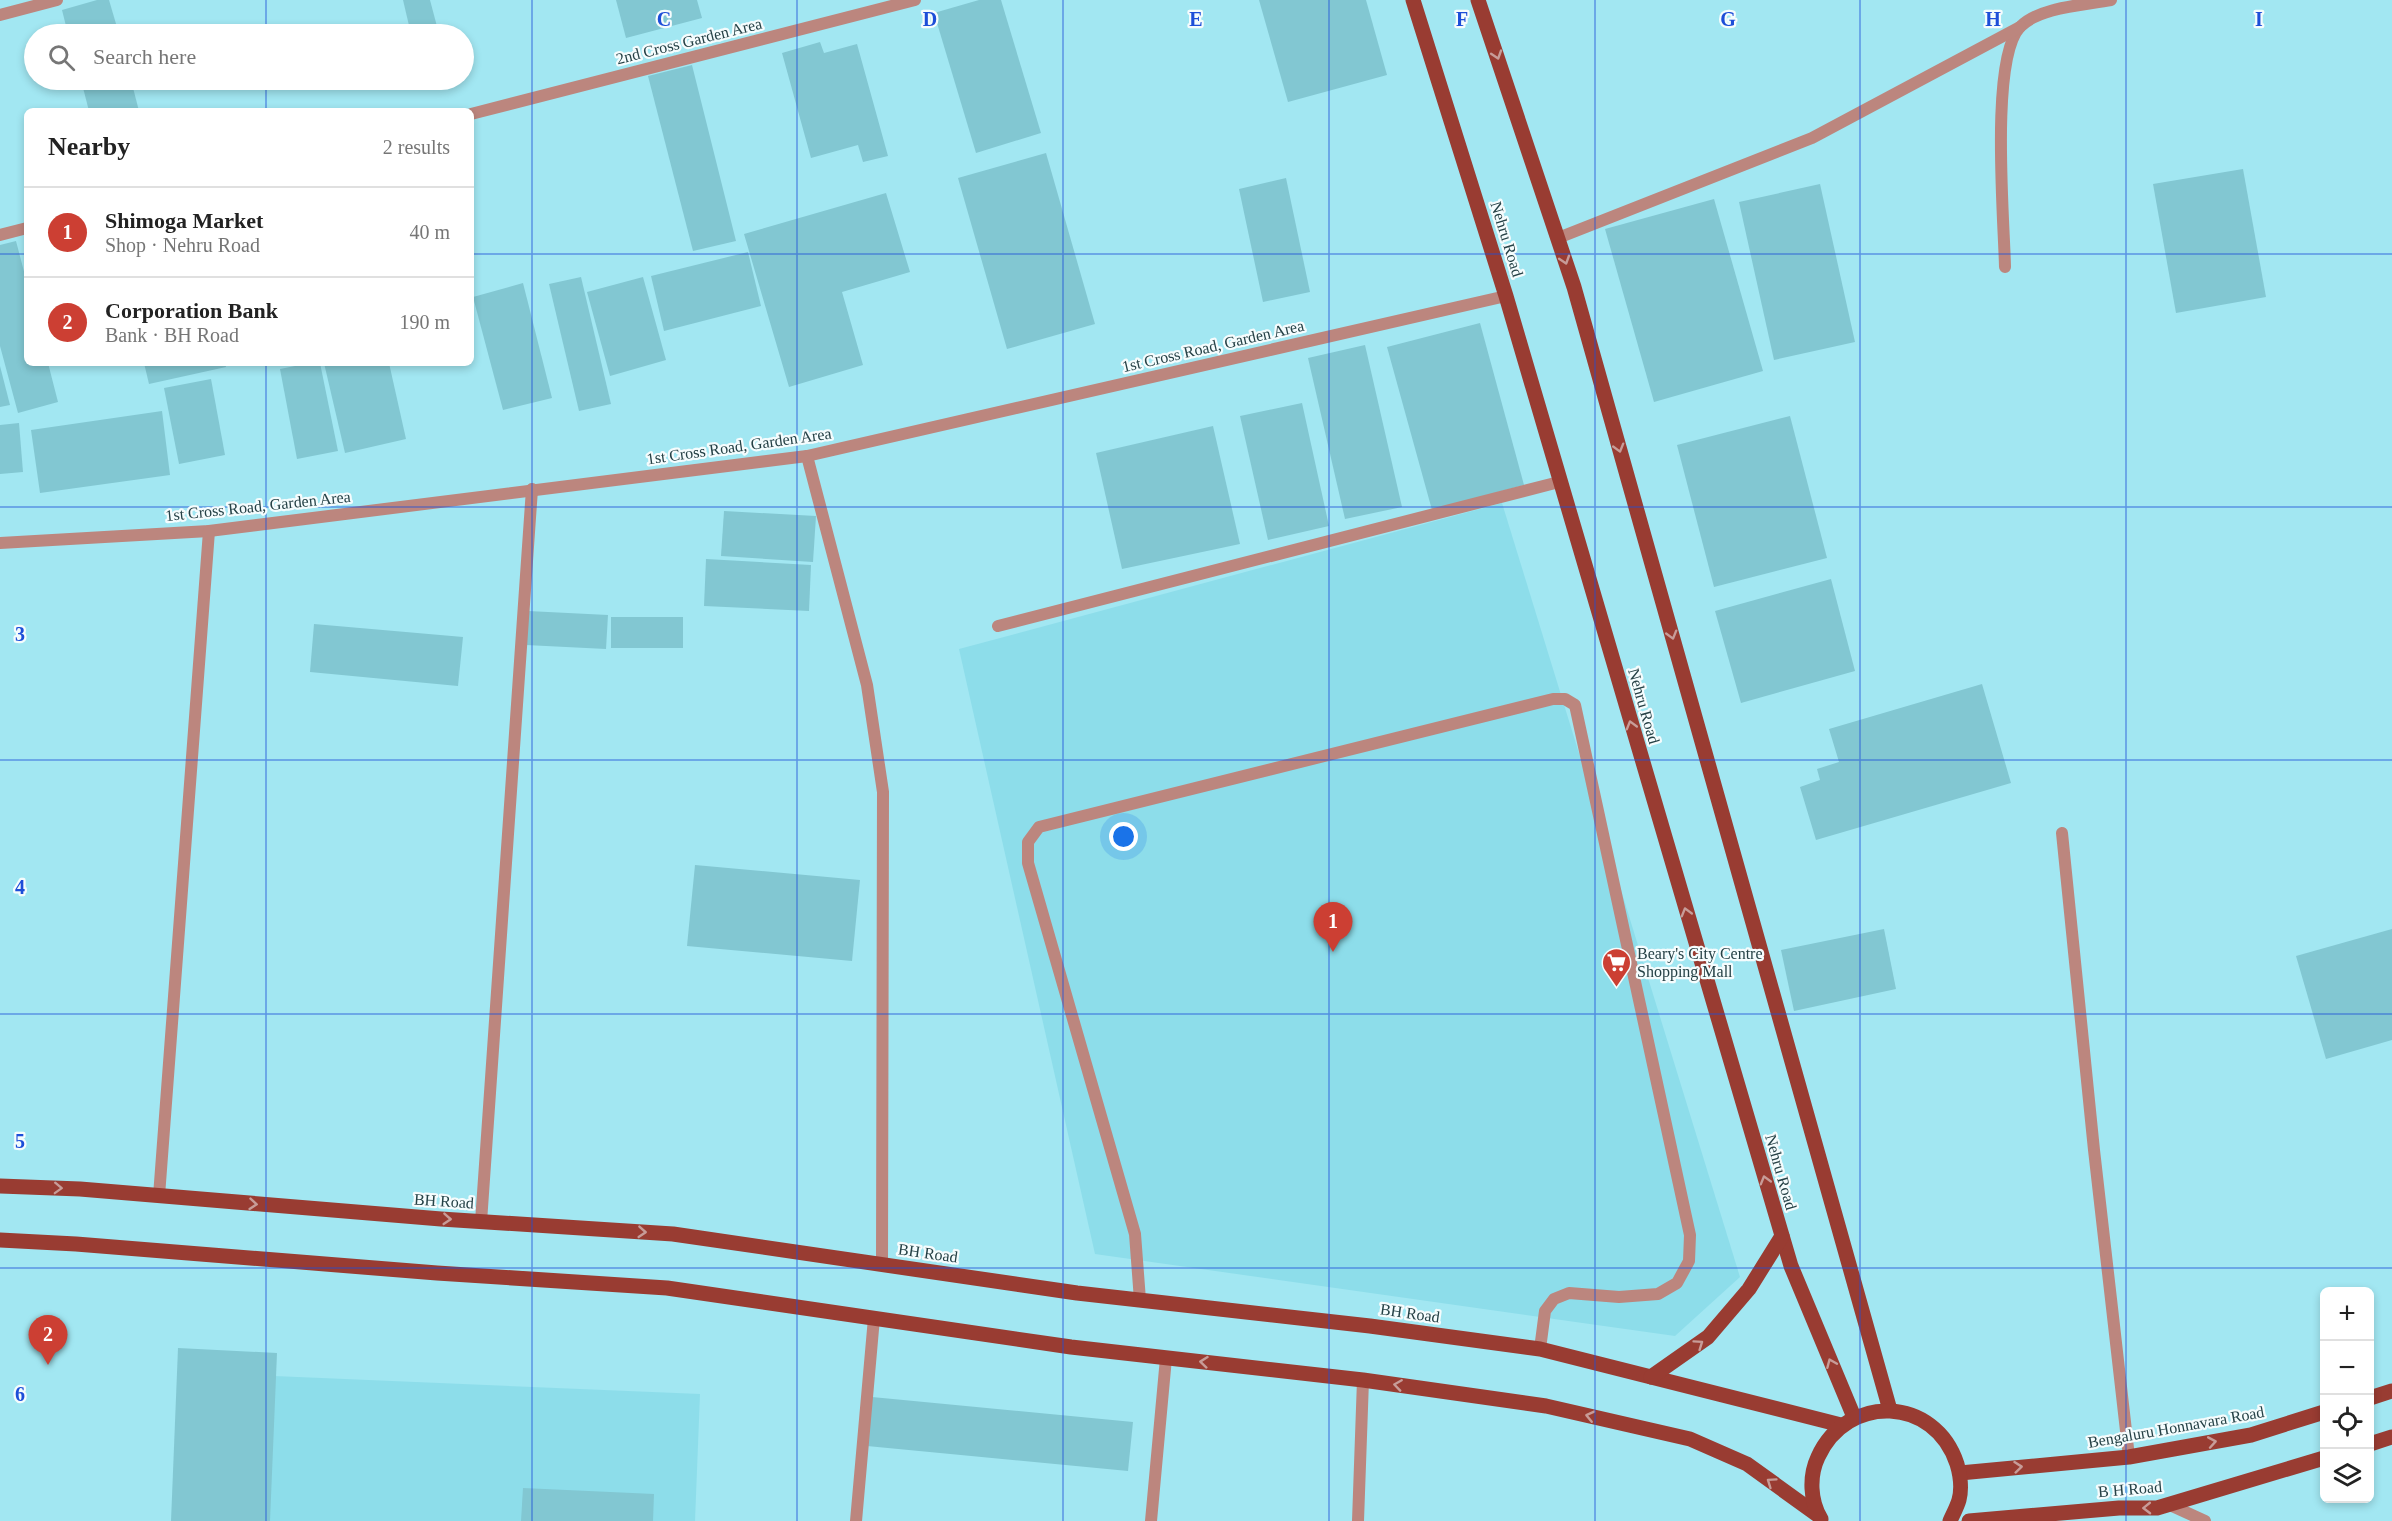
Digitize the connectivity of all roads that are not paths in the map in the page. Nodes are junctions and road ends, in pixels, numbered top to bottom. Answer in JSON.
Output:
{"nodes":[{"id":1,"x":57,"y":0,"type":"edge"},
{"id":2,"x":915,"y":0,"type":"edge"},
{"id":3,"x":1413,"y":0,"type":"edge"},
{"id":4,"x":1478,"y":0,"type":"edge"},
{"id":5,"x":2111,"y":0,"type":"edge"},
{"id":6,"x":0,"y":15,"type":"edge"},
{"id":7,"x":2020,"y":27,"type":"junction"},
{"id":8,"x":474,"y":113,"type":"edge"},
{"id":9,"x":24,"y":229,"type":"edge"},
{"id":10,"x":0,"y":235,"type":"edge"},
{"id":11,"x":1558,"y":238,"type":"junction"},
{"id":12,"x":2005,"y":267,"type":"dead end"},
{"id":13,"x":1506,"y":296,"type":"junction"},
{"id":14,"x":807,"y":456,"type":"junction"},
{"id":15,"x":1559,"y":482,"type":"junction"},
{"id":16,"x":532,"y":489,"type":"junction"},
{"id":17,"x":209,"y":531,"type":"junction"},
{"id":18,"x":0,"y":543,"type":"edge"},
{"id":19,"x":998,"y":626,"type":"dead end"},
{"id":20,"x":2062,"y":833,"type":"dead end"},
{"id":21,"x":0,"y":1186,"type":"edge"},
{"id":22,"x":159,"y":1196,"type":"junction"},
{"id":23,"x":481,"y":1222,"type":"junction"},
{"id":24,"x":1782,"y":1236,"type":"junction"},
{"id":25,"x":0,"y":1240,"type":"edge"},
{"id":26,"x":882,"y":1264,"type":"junction"},
{"id":27,"x":1140,"y":1300,"type":"junction"},
{"id":28,"x":874,"y":1318,"type":"junction"},
{"id":29,"x":1540,"y":1349,"type":"junction"},
{"id":30,"x":1166,"y":1358,"type":"junction"},
{"id":31,"x":1651,"y":1377,"type":"junction"},
{"id":32,"x":1363,"y":1380,"type":"junction"},
{"id":33,"x":2392,"y":1391,"type":"edge"},
{"id":34,"x":2374,"y":1397,"type":"edge"},
{"id":35,"x":1890,"y":1410,"type":"junction"},
{"id":36,"x":2320,"y":1414,"type":"edge"},
{"id":37,"x":1848,"y":1421,"type":"junction"},
{"id":38,"x":2392,"y":1437,"type":"edge"},
{"id":39,"x":2374,"y":1443,"type":"edge"},
{"id":40,"x":2129,"y":1457,"type":"junction"},
{"id":41,"x":2320,"y":1460,"type":"edge"},
{"id":42,"x":1960,"y":1473,"type":"junction"},
{"id":43,"x":2170,"y":1505,"type":"junction"},
{"id":44,"x":1821,"y":1518,"type":"edge"},
{"id":45,"x":856,"y":1521,"type":"edge"},
{"id":46,"x":1150,"y":1521,"type":"edge"},
{"id":47,"x":1358,"y":1521,"type":"edge"},
{"id":48,"x":1950,"y":1521,"type":"edge"},
{"id":49,"x":1969,"y":1521,"type":"edge"},
{"id":50,"x":2205,"y":1521,"type":"edge"}],
"edges":[{"from":1,"to":6,"type":"street"},
{"from":2,"to":8,"type":"street","name":"2nd Cross Garden Area"},
{"from":3,"to":13,"type":"main road","name":"Nehru Road"},
{"from":4,"to":11,"type":"main road","one_way":true},
{"from":5,"to":7,"type":"street"},
{"from":7,"to":11,"type":"street"},
{"from":7,"to":12,"type":"street"},
{"from":9,"to":10,"type":"street"},
{"from":11,"to":35,"type":"main road","one_way":true},
{"from":13,"to":14,"type":"street","name":"1st Cross Road, Garden Area"},
{"from":13,"to":15,"type":"main road","name":"Nehru Road"},
{"from":14,"to":16,"type":"street","name":"1st Cross Road, Garden Area"},
{"from":14,"to":26,"type":"street"},
{"from":15,"to":19,"type":"street"},
{"from":24,"to":15,"type":"main road","name":"Nehru Road","one_way":true},
{"from":16,"to":17,"type":"street","name":"1st Cross Road, Garden Area"},
{"from":16,"to":23,"type":"street"},
{"from":17,"to":18,"type":"street","name":"1st Cross Road, Garden Area"},
{"from":17,"to":22,"type":"street"},
{"from":20,"to":40,"type":"street"},
{"from":21,"to":22,"type":"main road","name":"BH Road","one_way":true},
{"from":22,"to":23,"type":"main road","name":"BH Road","one_way":true},
{"from":23,"to":26,"type":"main road","name":"BH Road","one_way":true},
{"from":31,"to":24,"type":"main road","one_way":true},
{"from":37,"to":24,"type":"main road","name":"Nehru Road","one_way":true},
{"from":25,"to":28,"type":"main road"},
{"from":26,"to":27,"type":"main road","name":"BH Road"},
{"from":27,"to":29,"type":"main road","name":"BH Road"},
{"from":27,"to":29,"type":"street"},
{"from":28,"to":30,"type":"main road"},
{"from":28,"to":45,"type":"street"},
{"from":29,"to":31,"type":"main road","name":"BH Road"},
{"from":32,"to":30,"type":"main road","one_way":true},
{"from":30,"to":46,"type":"street"},
{"from":31,"to":37,"type":"main road","name":"BH Road"},
{"from":44,"to":32,"type":"main road","one_way":true},
{"from":32,"to":47,"type":"street"},
{"from":33,"to":34,"type":"main road"},
{"from":35,"to":37,"type":"main road"},
{"from":35,"to":42,"type":"main road"},
{"from":40,"to":36,"type":"main road","name":"Bengaluru Honnavara Road","one_way":true},
{"from":37,"to":44,"type":"main road"},
{"from":38,"to":39,"type":"main road"},
{"from":42,"to":40,"type":"main road","name":"Bengaluru Honnavara Road","one_way":true},
{"from":41,"to":43,"type":"main road","name":"B H Road"},
{"from":42,"to":48,"type":"main road"},
{"from":43,"to":49,"type":"main road","name":"B H Road","one_way":true},
{"from":43,"to":50,"type":"street"}]}
